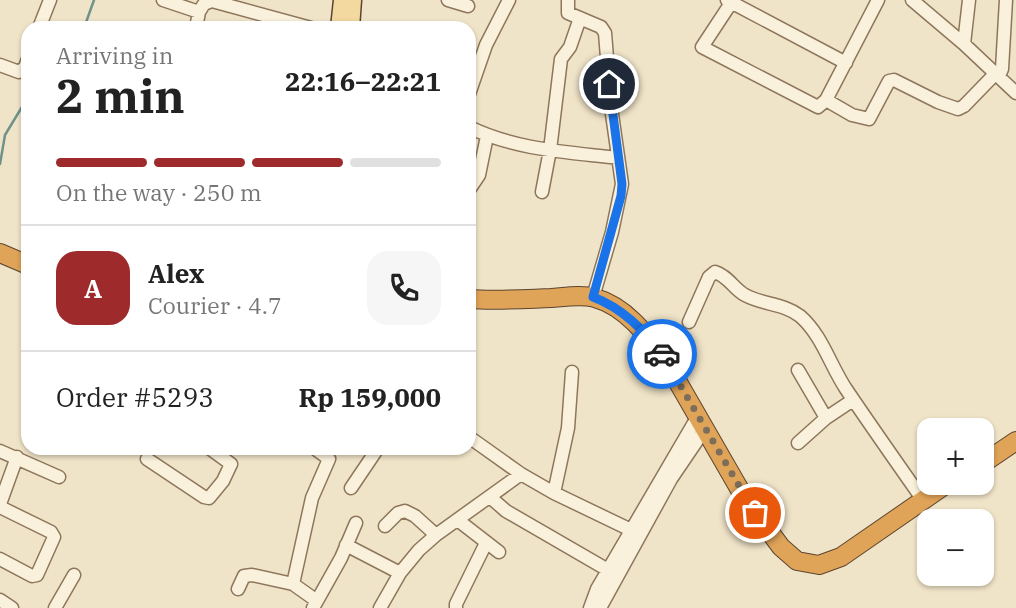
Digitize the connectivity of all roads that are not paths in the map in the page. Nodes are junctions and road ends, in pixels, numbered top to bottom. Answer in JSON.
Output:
{"nodes":[{"id":1,"x":50,"y":0,"type":"edge"},
{"id":2,"x":163,"y":0,"type":"edge"},
{"id":3,"x":341,"y":0,"type":"edge"},
{"id":4,"x":354,"y":0,"type":"edge"},
{"id":5,"x":448,"y":0,"type":"edge"},
{"id":6,"x":509,"y":0,"type":"edge"},
{"id":7,"x":568,"y":0,"type":"edge"},
{"id":8,"x":878,"y":0,"type":"edge"},
{"id":9,"x":912,"y":0,"type":"edge"},
{"id":10,"x":969,"y":0,"type":"edge"},
{"id":11,"x":1006,"y":0,"type":"edge"},
{"id":12,"x":729,"y":1,"type":"edge"},
{"id":13,"x":468,"y":6,"type":"dead end"},
{"id":14,"x":199,"y":12,"type":"junction"},
{"id":15,"x":580,"y":19,"type":"junction"},
{"id":16,"x":42,"y":21,"type":"edge"},
{"id":17,"x":197,"y":21,"type":"edge"},
{"id":18,"x":285,"y":21,"type":"edge"},
{"id":19,"x":347,"y":21,"type":"edge"},
{"id":20,"x":350,"y":21,"type":"edge"},
{"id":21,"x":1010,"y":31,"type":"edge"},
{"id":22,"x":964,"y":44,"type":"junction"},
{"id":23,"x":846,"y":63,"type":"junction"},
{"id":24,"x":0,"y":65,"type":"edge"},
{"id":25,"x":1016,"y":67,"type":"edge"},
{"id":26,"x":21,"y":70,"type":"edge"},
{"id":27,"x":999,"y":73,"type":"junction"},
{"id":28,"x":476,"y":74,"type":"edge"},
{"id":29,"x":1016,"y":93,"type":"edge"},
{"id":30,"x":826,"y":100,"type":"junction"},
{"id":31,"x":476,"y":130,"type":"edge"},
{"id":32,"x":487,"y":136,"type":"junction"},
{"id":33,"x":550,"y":150,"type":"junction"},
{"id":34,"x":618,"y":158,"type":"junction"},
{"id":35,"x":476,"y":180,"type":"edge"},
{"id":36,"x":542,"y":192,"type":"dead end"},
{"id":37,"x":3,"y":255,"type":"edge"},
{"id":38,"x":21,"y":262,"type":"edge"},
{"id":39,"x":593,"y":297,"type":"junction"},
{"id":40,"x":476,"y":300,"type":"edge"},
{"id":41,"x":689,"y":322,"type":"dead end"},
{"id":42,"x":798,"y":370,"type":"dead end"},
{"id":43,"x":572,"y":372,"type":"dead end"},
{"id":44,"x":853,"y":400,"type":"junction"},
{"id":45,"x":826,"y":418,"type":"junction"},
{"id":46,"x":701,"y":422,"type":"junction"},
{"id":47,"x":1016,"y":441,"type":"edge"},
{"id":48,"x":476,"y":442,"type":"edge"},
{"id":49,"x":798,"y":443,"type":"dead end"},
{"id":50,"x":0,"y":451,"type":"edge"},
{"id":51,"x":219,"y":455,"type":"edge"},
{"id":52,"x":324,"y":455,"type":"edge"},
{"id":53,"x":373,"y":455,"type":"edge"},
{"id":54,"x":994,"y":456,"type":"edge"},
{"id":55,"x":17,"y":457,"type":"junction"},
{"id":56,"x":148,"y":457,"type":"edge"},
{"id":57,"x":521,"y":474,"type":"junction"},
{"id":58,"x":60,"y":477,"type":"dead end"},
{"id":59,"x":351,"y":488,"type":"dead end"},
{"id":60,"x":554,"y":493,"type":"junction"},
{"id":61,"x":930,"y":495,"type":"edge"},
{"id":62,"x":490,"y":498,"type":"junction"},
{"id":63,"x":923,"y":500,"type":"junction"},
{"id":64,"x":0,"y":506,"type":"edge"},
{"id":65,"x":459,"y":521,"type":"junction"},
{"id":66,"x":356,"y":523,"type":"dead end"},
{"id":67,"x":385,"y":526,"type":"dead end"},
{"id":68,"x":631,"y":530,"type":"junction"},
{"id":69,"x":436,"y":535,"type":"junction"},
{"id":70,"x":486,"y":542,"type":"junction"},
{"id":71,"x":346,"y":545,"type":"junction"},
{"id":72,"x":499,"y":552,"type":"dead end"},
{"id":73,"x":0,"y":559,"type":"edge"},
{"id":74,"x":400,"y":573,"type":"junction"},
{"id":75,"x":609,"y":574,"type":"junction"},
{"id":76,"x":74,"y":575,"type":"dead end"},
{"id":77,"x":293,"y":584,"type":"junction"},
{"id":78,"x":239,"y":589,"type":"dead end"},
{"id":79,"x":0,"y":600,"type":"edge"},
{"id":80,"x":315,"y":604,"type":"edge"},
{"id":81,"x":12,"y":608,"type":"edge"},
{"id":82,"x":55,"y":608,"type":"edge"},
{"id":83,"x":380,"y":608,"type":"edge"},
{"id":84,"x":456,"y":608,"type":"edge"},
{"id":85,"x":590,"y":608,"type":"edge"},
{"id":86,"x":600,"y":608,"type":"edge"}],
"edges":[{"from":1,"to":16,"type":"street"},
{"from":2,"to":14,"type":"street"},
{"from":3,"to":19,"type":"main road"},
{"from":4,"to":20,"type":"main road"},
{"from":5,"to":13,"type":"street"},
{"from":6,"to":28,"type":"street"},
{"from":7,"to":15,"type":"street"},
{"from":8,"to":23,"type":"street"},
{"from":9,"to":22,"type":"street"},
{"from":10,"to":22,"type":"street"},
{"from":11,"to":21,"type":"street"},
{"from":12,"to":23,"type":"street"},
{"from":12,"to":30,"type":"street"},
{"from":14,"to":17,"type":"street"},
{"from":14,"to":18,"type":"street"},
{"from":15,"to":33,"type":"street"},
{"from":15,"to":34,"type":"street"},
{"from":21,"to":27,"type":"street"},
{"from":22,"to":27,"type":"street"},
{"from":23,"to":30,"type":"street"},
{"from":24,"to":26,"type":"street"},
{"from":25,"to":27,"type":"street"},
{"from":27,"to":29,"type":"street"},
{"from":27,"to":30,"type":"street"},
{"from":31,"to":32,"type":"street"},
{"from":32,"to":33,"type":"street"},
{"from":32,"to":35,"type":"street"},
{"from":33,"to":34,"type":"street"},
{"from":33,"to":36,"type":"street"},
{"from":34,"to":39,"type":"street"},
{"from":37,"to":38,"type":"highway"},
{"from":39,"to":40,"type":"highway"},
{"from":39,"to":46,"type":"highway"},
{"from":41,"to":44,"type":"street"},
{"from":42,"to":45,"type":"street"},
{"from":43,"to":60,"type":"street"},
{"from":44,"to":45,"type":"street"},
{"from":44,"to":63,"type":"street"},
{"from":45,"to":49,"type":"street"},
{"from":46,"to":63,"type":"highway"},
{"from":46,"to":68,"type":"street"},
{"from":46,"to":75,"type":"street"},
{"from":47,"to":54,"type":"highway"},
{"from":48,"to":57,"type":"street"},
{"from":50,"to":55,"type":"street"},
{"from":51,"to":56,"type":"street"},
{"from":52,"to":77,"type":"street"},
{"from":53,"to":59,"type":"street"},
{"from":55,"to":58,"type":"street"},
{"from":55,"to":64,"type":"street"},
{"from":57,"to":60,"type":"street"},
{"from":57,"to":62,"type":"street"},
{"from":60,"to":68,"type":"street"},
{"from":61,"to":63,"type":"highway"},
{"from":62,"to":65,"type":"street"},
{"from":62,"to":75,"type":"street"},
{"from":64,"to":73,"type":"street"},
{"from":65,"to":69,"type":"street"},
{"from":65,"to":70,"type":"street"},
{"from":66,"to":71,"type":"street"},
{"from":67,"to":69,"type":"street"},
{"from":68,"to":75,"type":"street"},
{"from":69,"to":74,"type":"street"},
{"from":70,"to":72,"type":"street"},
{"from":70,"to":84,"type":"street"},
{"from":71,"to":74,"type":"street"},
{"from":71,"to":80,"type":"street"},
{"from":74,"to":83,"type":"street"},
{"from":75,"to":85,"type":"street"},
{"from":75,"to":86,"type":"street"},
{"from":76,"to":82,"type":"street"},
{"from":77,"to":78,"type":"street"},
{"from":77,"to":80,"type":"street"},
{"from":79,"to":81,"type":"street"}]}
